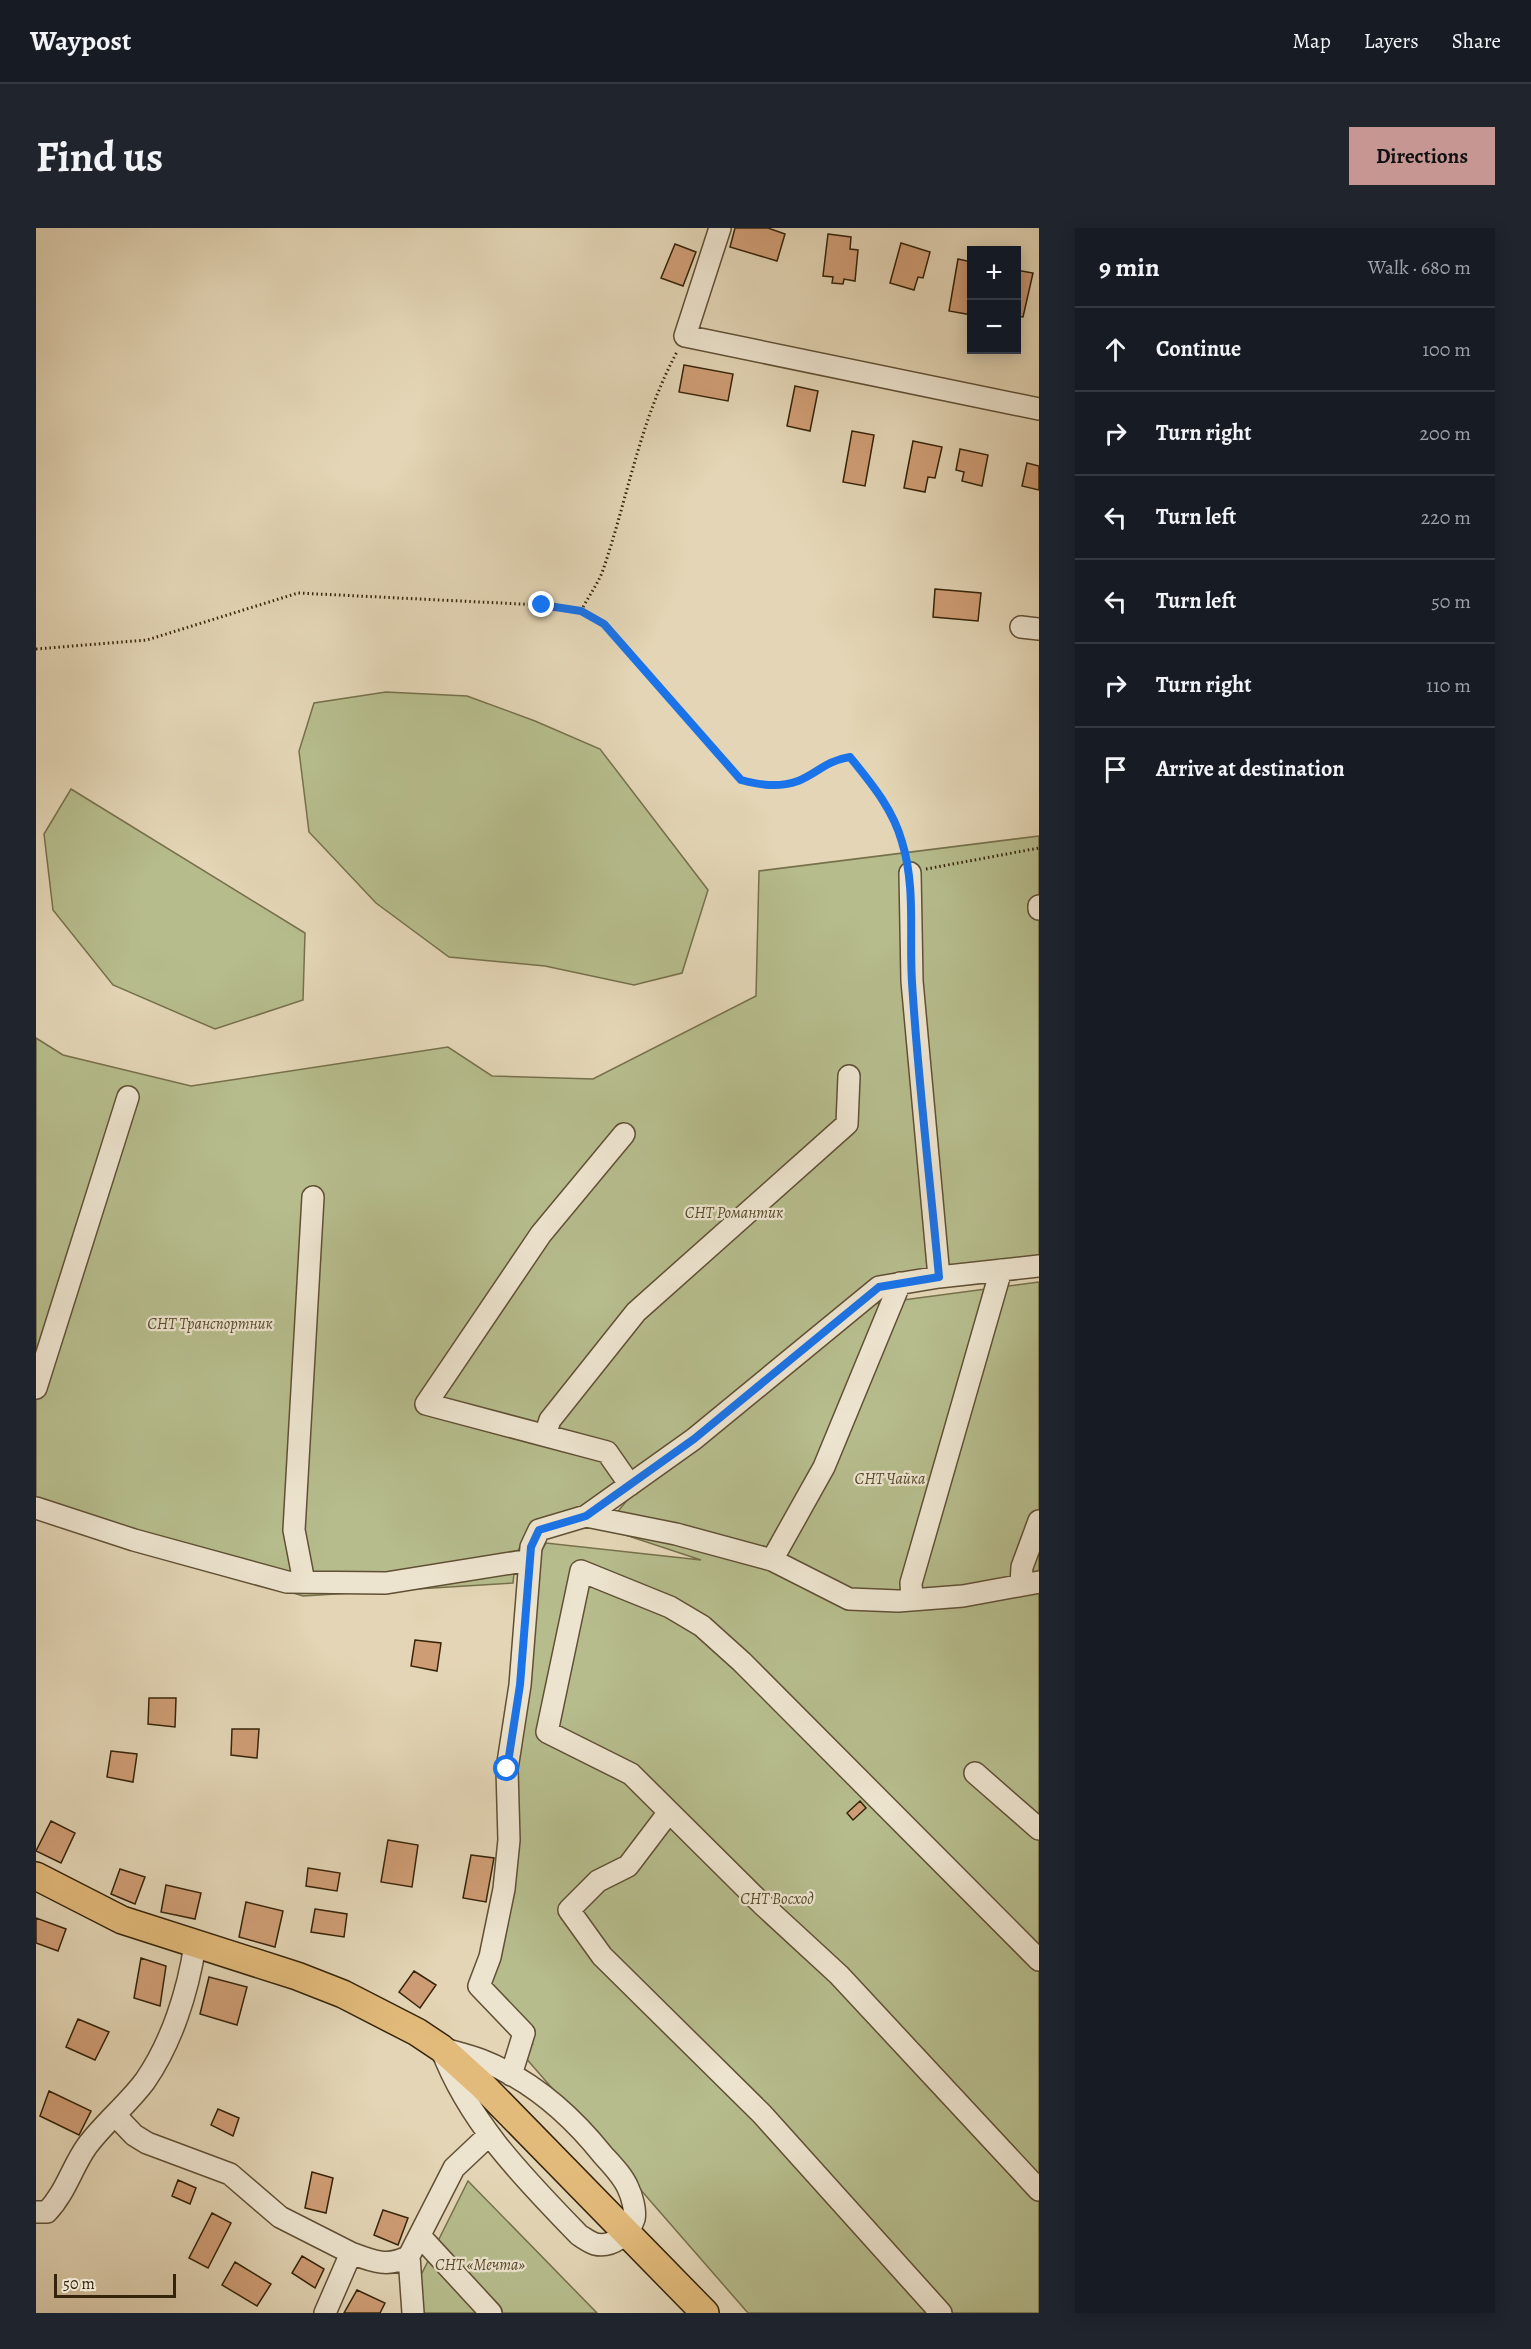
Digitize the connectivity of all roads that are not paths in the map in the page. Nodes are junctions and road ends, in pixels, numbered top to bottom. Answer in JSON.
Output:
{"nodes":[{"id":1,"x":720,"y":228,"type":"edge"},
{"id":2,"x":1039,"y":409,"type":"edge"},
{"id":3,"x":910,"y":873,"type":"road end"},
{"id":4,"x":849,"y":1076,"type":"dead end"},
{"id":5,"x":128,"y":1097,"type":"dead end"},
{"id":6,"x":624,"y":1134,"type":"dead end"},
{"id":7,"x":313,"y":1197,"type":"dead end"},
{"id":8,"x":1039,"y":1266,"type":"edge"},
{"id":9,"x":1001,"y":1270,"type":"junction"},
{"id":10,"x":939,"y":1277,"type":"junction"},
{"id":11,"x":900,"y":1283,"type":"junction"},
{"id":12,"x":36,"y":1388,"type":"edge"},
{"id":13,"x":545,"y":1435,"type":"junction"},
{"id":14,"x":630,"y":1485,"type":"junction"},
{"id":15,"x":36,"y":1508,"type":"edge"},
{"id":16,"x":586,"y":1516,"type":"junction"},
{"id":17,"x":1039,"y":1521,"type":"edge"},
{"id":18,"x":530,"y":1560,"type":"junction"},
{"id":19,"x":772,"y":1560,"type":"junction"},
{"id":20,"x":304,"y":1582,"type":"junction"},
{"id":21,"x":1030,"y":1583,"type":"edge"},
{"id":22,"x":912,"y":1600,"type":"junction"},
{"id":23,"x":975,"y":1773,"type":"dead end"},
{"id":24,"x":669,"y":1812,"type":"junction"},
{"id":25,"x":1039,"y":1829,"type":"edge"},
{"id":26,"x":36,"y":1876,"type":"edge"},
{"id":27,"x":195,"y":1945,"type":"junction"},
{"id":28,"x":1039,"y":1960,"type":"edge"},
{"id":29,"x":441,"y":2048,"type":"junction"},
{"id":30,"x":511,"y":2075,"type":"junction"},
{"id":31,"x":116,"y":2116,"type":"junction"},
{"id":32,"x":489,"y":2135,"type":"junction"},
{"id":33,"x":1039,"y":2190,"type":"edge"},
{"id":34,"x":36,"y":2212,"type":"edge"},
{"id":35,"x":627,"y":2232,"type":"junction"},
{"id":36,"x":420,"y":2236,"type":"junction"},
{"id":37,"x":351,"y":2253,"type":"junction"},
{"id":38,"x":409,"y":2256,"type":"junction"},
{"id":39,"x":325,"y":2313,"type":"edge"},
{"id":40,"x":413,"y":2313,"type":"edge"},
{"id":41,"x":491,"y":2313,"type":"edge"},
{"id":42,"x":705,"y":2313,"type":"edge"},
{"id":43,"x":941,"y":2313,"type":"edge"}],
"edges":[{"from":1,"to":2,"type":"street"},
{"from":3,"to":10,"type":"street"},
{"from":4,"to":13,"type":"street"},
{"from":5,"to":12,"type":"street"},
{"from":6,"to":13,"type":"street"},
{"from":7,"to":20,"type":"street"},
{"from":8,"to":9,"type":"street"},
{"from":9,"to":10,"type":"street"},
{"from":9,"to":22,"type":"street"},
{"from":10,"to":11,"type":"street"},
{"from":11,"to":14,"type":"street"},
{"from":11,"to":19,"type":"street"},
{"from":13,"to":14,"type":"street"},
{"from":14,"to":16,"type":"street"},
{"from":15,"to":20,"type":"street"},
{"from":16,"to":18,"type":"street"},
{"from":16,"to":19,"type":"street"},
{"from":17,"to":21,"type":"street"},
{"from":18,"to":20,"type":"street"},
{"from":18,"to":30,"type":"street"},
{"from":19,"to":22,"type":"street"},
{"from":21,"to":22,"type":"street"},
{"from":23,"to":25,"type":"street"},
{"from":24,"to":28,"type":"street"},
{"from":24,"to":33,"type":"street"},
{"from":24,"to":43,"type":"street"},
{"from":26,"to":27,"type":"main road"},
{"from":27,"to":29,"type":"main road"},
{"from":27,"to":31,"type":"street"},
{"from":29,"to":30,"type":"street"},
{"from":29,"to":32,"type":"street"},
{"from":29,"to":35,"type":"main road"},
{"from":30,"to":35,"type":"street"},
{"from":31,"to":34,"type":"street"},
{"from":31,"to":37,"type":"street"},
{"from":32,"to":35,"type":"street"},
{"from":32,"to":36,"type":"street"},
{"from":35,"to":42,"type":"main road"},
{"from":36,"to":38,"type":"street"},
{"from":36,"to":41,"type":"street"},
{"from":37,"to":38,"type":"street"},
{"from":37,"to":39,"type":"street"},
{"from":38,"to":40,"type":"street"}]}
